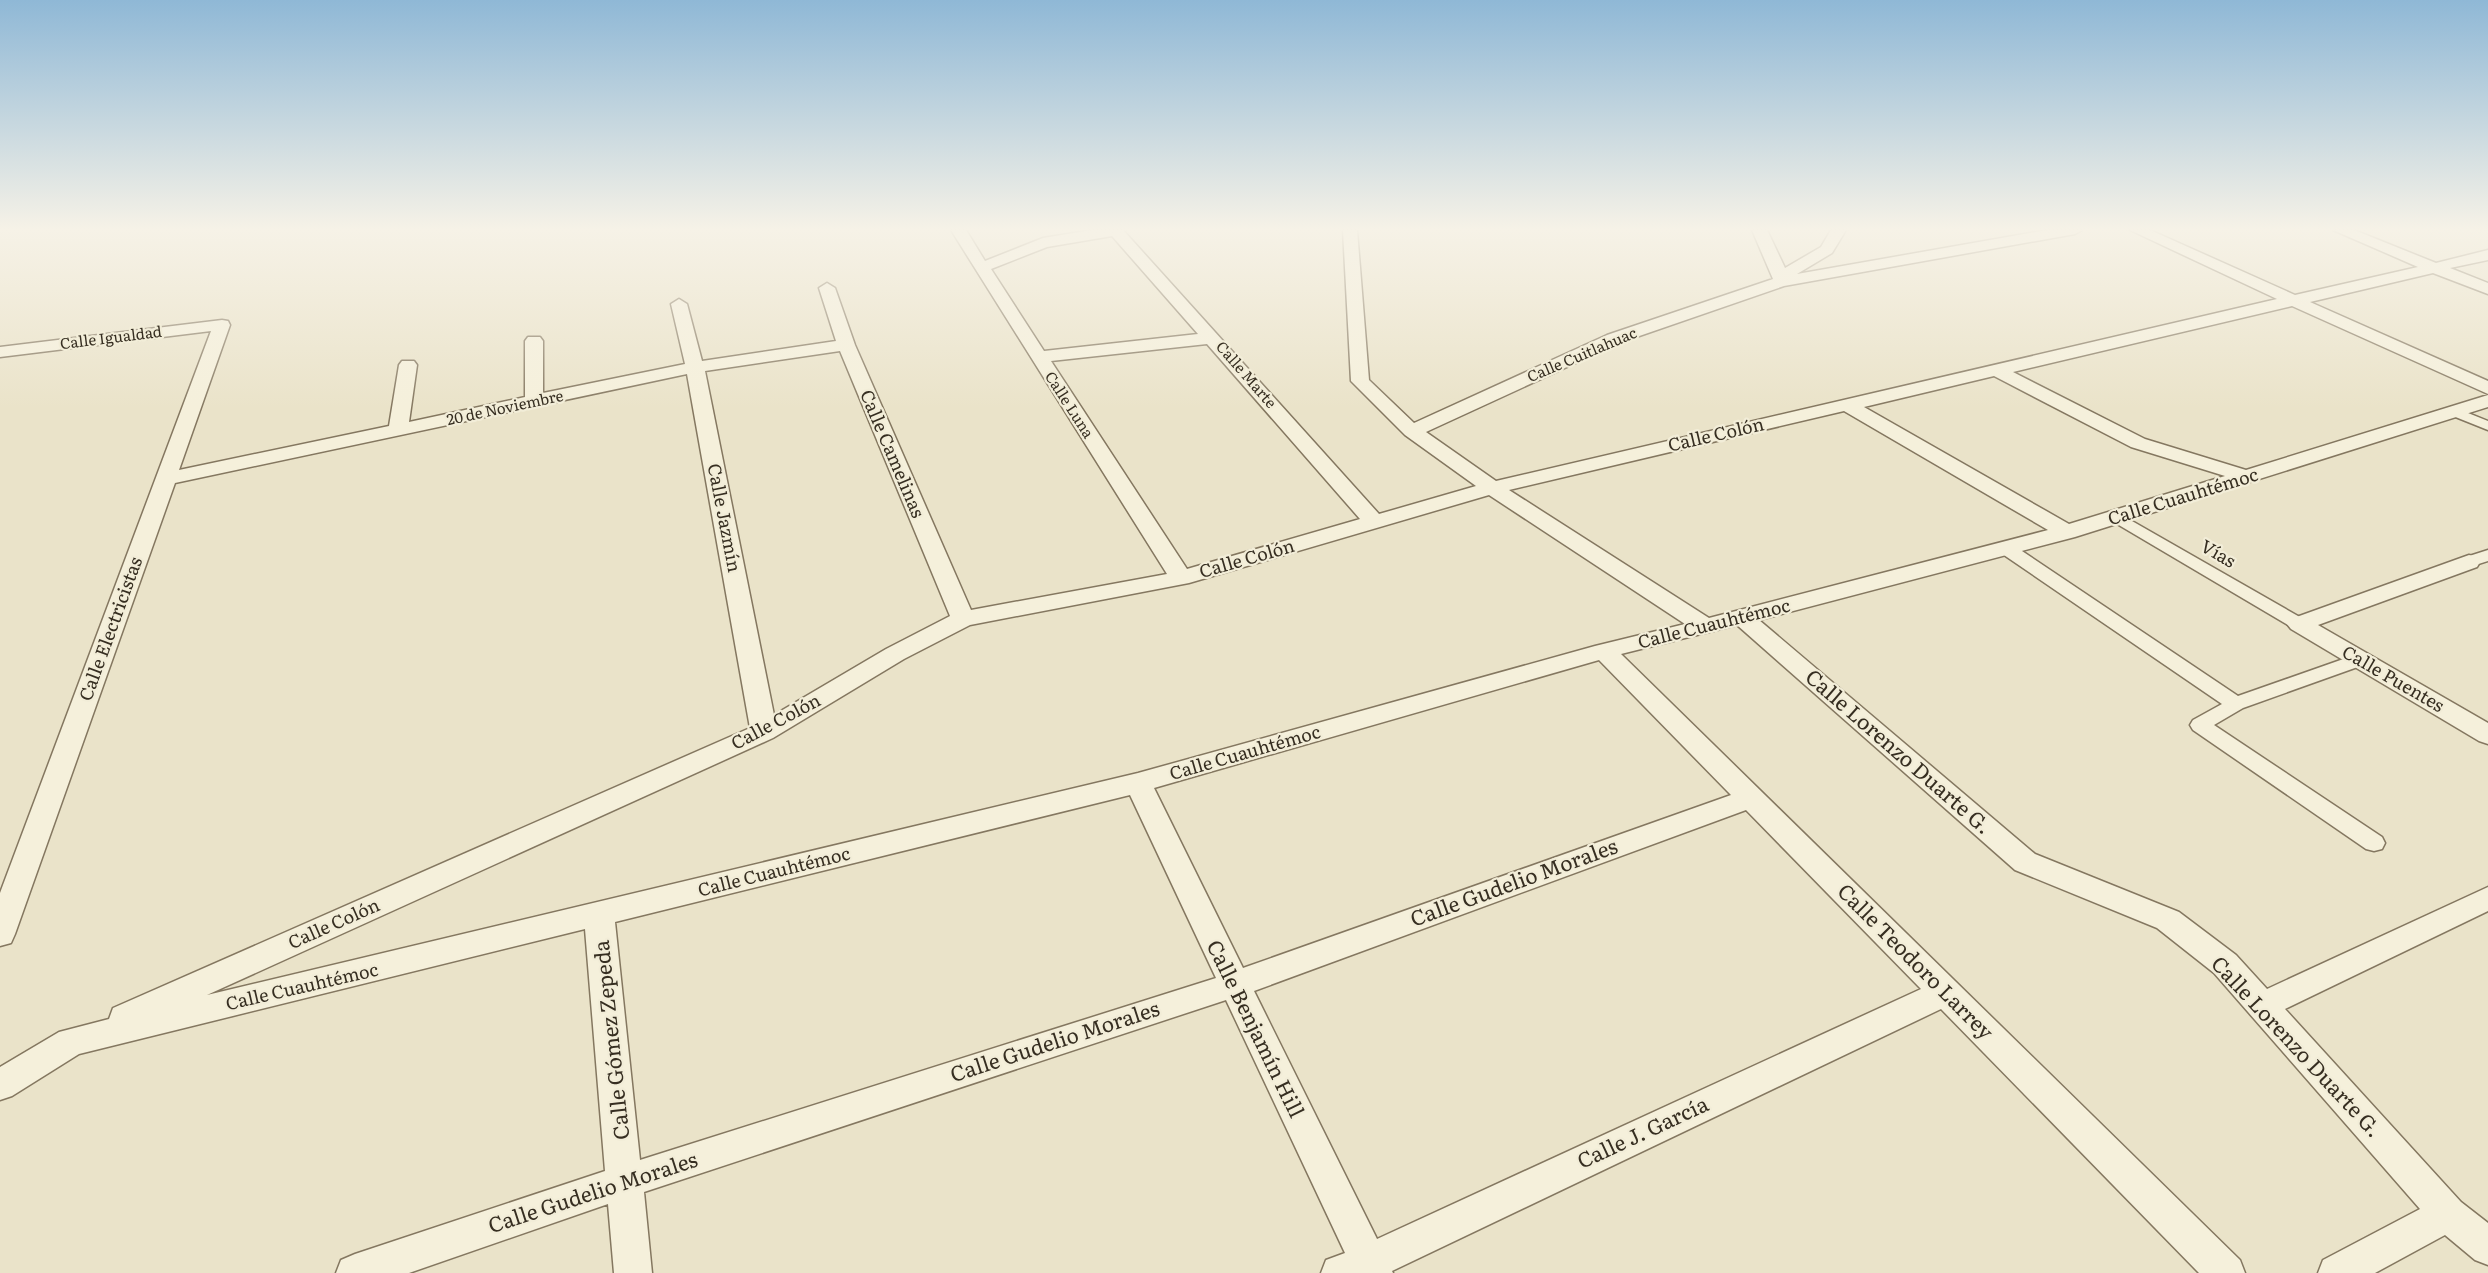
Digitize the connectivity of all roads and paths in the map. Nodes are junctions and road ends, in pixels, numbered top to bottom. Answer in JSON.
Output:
{"nodes":[{"id":1,"x":827,"y":289,"type":"edge"},
{"id":2,"x":995,"y":289,"type":"edge"},
{"id":3,"x":1169,"y":289,"type":"edge"},
{"id":4,"x":1354,"y":289,"type":"edge"},
{"id":5,"x":1754,"y":289,"type":"edge"},
{"id":6,"x":2267,"y":289,"type":"edge"},
{"id":7,"x":2342,"y":289,"type":"edge"},
{"id":8,"x":2292,"y":301,"type":"junction"},
{"id":9,"x":679,"y":304,"type":"dead end"},
{"id":10,"x":222,"y":325,"type":"joint"},
{"id":11,"x":1213,"y":338,"type":"junction"},
{"id":12,"x":534,"y":341,"type":"dead end"},
{"id":13,"x":846,"y":345,"type":"junction"},
{"id":14,"x":0,"y":352,"type":"edge"},
{"id":15,"x":1038,"y":357,"type":"junction"},
{"id":16,"x":408,"y":365,"type":"dead end"},
{"id":17,"x":696,"y":367,"type":"junction"},
{"id":18,"x":1996,"y":370,"type":"junction"},
{"id":19,"x":2488,"y":388,"type":"edge"},
{"id":20,"x":2488,"y":401,"type":"edge"},
{"id":21,"x":534,"y":402,"type":"junction"},
{"id":22,"x":1847,"y":405,"type":"junction"},
{"id":23,"x":2453,"y":411,"type":"junction"},
{"id":24,"x":2488,"y":426,"type":"edge"},
{"id":25,"x":398,"y":430,"type":"junction"},
{"id":26,"x":1413,"y":431,"type":"junction"},
{"id":27,"x":2249,"y":477,"type":"junction"},
{"id":28,"x":165,"y":480,"type":"junction"},
{"id":29,"x":1492,"y":488,"type":"junction"},
{"id":30,"x":2118,"y":518,"type":"junction"},
{"id":31,"x":1374,"y":522,"type":"junction"},
{"id":32,"x":2067,"y":532,"type":"junction"},
{"id":33,"x":2007,"y":549,"type":"junction"},
{"id":34,"x":2479,"y":559,"type":"edge"},
{"id":35,"x":1181,"y":578,"type":"junction"},
{"id":36,"x":1742,"y":617,"type":"junction"},
{"id":37,"x":963,"y":619,"type":"junction"},
{"id":38,"x":2299,"y":624,"type":"junction"},
{"id":39,"x":1705,"y":626,"type":"junction"},
{"id":40,"x":1604,"y":651,"type":"junction"},
{"id":41,"x":2359,"y":660,"type":"junction"},
{"id":42,"x":2236,"y":704,"type":"junction"},
{"id":43,"x":764,"y":732,"type":"junction"},
{"id":44,"x":2488,"y":735,"type":"edge"},
{"id":45,"x":1138,"y":783,"type":"junction"},
{"id":46,"x":1751,"y":798,"type":"junction"},
{"id":47,"x":2374,"y":843,"type":"dead end"},
{"id":48,"x":2488,"y":898,"type":"edge"},
{"id":49,"x":599,"y":915,"type":"junction"},
{"id":50,"x":0,"y":934,"type":"edge"},
{"id":51,"x":1233,"y":985,"type":"junction"},
{"id":52,"x":1945,"y":992,"type":"junction"},
{"id":53,"x":2261,"y":1006,"type":"junction"},
{"id":54,"x":71,"y":1042,"type":"junction"},
{"id":55,"x":0,"y":1085,"type":"edge"},
{"id":56,"x":626,"y":1181,"type":"junction"},
{"id":57,"x":2448,"y":1214,"type":"junction"},
{"id":58,"x":2488,"y":1247,"type":"edge"},
{"id":59,"x":1361,"y":1270,"type":"edge"},
{"id":60,"x":355,"y":1273,"type":"edge"},
{"id":61,"x":633,"y":1273,"type":"edge"},
{"id":62,"x":2226,"y":1273,"type":"edge"},
{"id":63,"x":2337,"y":1273,"type":"edge"}],
"edges":[{"from":1,"to":13,"type":"street","name":"Calle Camelinas"},
{"from":2,"to":15,"type":"street","name":"Calle Luna"},
{"from":3,"to":11,"type":"street","name":"Calle Marte"},
{"from":4,"to":26,"type":"street"},
{"from":5,"to":26,"type":"street","name":"Calle Cuitlahuac"},
{"from":6,"to":8,"type":"street"},
{"from":7,"to":8,"type":"street","name":"Calle Colón"},
{"from":8,"to":18,"type":"street","name":"Calle Colón"},
{"from":8,"to":19,"type":"street"},
{"from":9,"to":17,"type":"street","name":"Calle Jazmín"},
{"from":10,"to":14,"type":"street","name":"Calle Igualdad"},
{"from":10,"to":28,"type":"street","name":"Calle Electricistas"},
{"from":11,"to":15,"type":"street"},
{"from":11,"to":31,"type":"street","name":"Calle Marte"},
{"from":12,"to":21,"type":"street"},
{"from":13,"to":17,"type":"street","name":"20 de Noviembre"},
{"from":13,"to":37,"type":"street","name":"Calle Camelinas"},
{"from":15,"to":35,"type":"street","name":"Calle Luna"},
{"from":16,"to":25,"type":"street"},
{"from":17,"to":21,"type":"street","name":"20 de Noviembre"},
{"from":17,"to":43,"type":"street","name":"Calle Jazmín"},
{"from":18,"to":22,"type":"street","name":"Calle Colón"},
{"from":18,"to":27,"type":"street"},
{"from":20,"to":23,"type":"street","name":"Calle Cuauhtémoc"},
{"from":21,"to":25,"type":"street","name":"20 de Noviembre"},
{"from":22,"to":29,"type":"street","name":"Calle Colón"},
{"from":22,"to":32,"type":"street"},
{"from":23,"to":24,"type":"street"},
{"from":23,"to":27,"type":"street","name":"Calle Cuauhtémoc"},
{"from":25,"to":28,"type":"street","name":"20 de Noviembre"},
{"from":26,"to":29,"type":"street"},
{"from":27,"to":30,"type":"street","name":"Calle Cuauhtémoc"},
{"from":28,"to":50,"type":"street","name":"Calle Electricistas"},
{"from":29,"to":31,"type":"street","name":"Calle Colón"},
{"from":29,"to":39,"type":"street"},
{"from":30,"to":32,"type":"street","name":"Calle Cuauhtémoc"},
{"from":30,"to":38,"type":"street","name":"Vías"},
{"from":31,"to":35,"type":"street","name":"Calle Colón"},
{"from":32,"to":33,"type":"street","name":"Calle Cuauhtémoc"},
{"from":33,"to":36,"type":"street","name":"Calle Cuauhtémoc"},
{"from":33,"to":42,"type":"street"},
{"from":34,"to":38,"type":"street"},
{"from":35,"to":37,"type":"street","name":"Calle Colón"},
{"from":36,"to":39,"type":"street","name":"Calle Cuauhtémoc"},
{"from":36,"to":53,"type":"street","name":"Calle Lorenzo Duarte G."},
{"from":37,"to":43,"type":"street","name":"Calle Colón"},
{"from":38,"to":41,"type":"street","name":"Calle Puentes"},
{"from":39,"to":40,"type":"street","name":"Calle Cuauhtémoc"},
{"from":40,"to":45,"type":"street","name":"Calle Cuauhtémoc"},
{"from":40,"to":46,"type":"street","name":"Calle Teodoro Larrey"},
{"from":41,"to":42,"type":"street"},
{"from":41,"to":44,"type":"street","name":"Calle Puentes"},
{"from":42,"to":47,"type":"street"},
{"from":43,"to":54,"type":"street","name":"Calle Colón"},
{"from":45,"to":49,"type":"street","name":"Calle Cuauhtémoc"},
{"from":45,"to":51,"type":"street","name":"Calle Benjamín Hill"},
{"from":46,"to":51,"type":"street","name":"Calle Gudelio Morales"},
{"from":46,"to":52,"type":"street","name":"Calle Teodoro Larrey"},
{"from":48,"to":53,"type":"street"},
{"from":49,"to":54,"type":"street","name":"Calle Cuauhtémoc"},
{"from":49,"to":56,"type":"street","name":"Calle Gómez Zepeda"},
{"from":51,"to":56,"type":"street","name":"Calle Gudelio Morales"},
{"from":51,"to":59,"type":"street","name":"Calle Benjamín Hill"},
{"from":52,"to":59,"type":"street","name":"Calle J. García"},
{"from":52,"to":62,"type":"street","name":"Calle Teodoro Larrey"},
{"from":53,"to":57,"type":"street","name":"Calle Lorenzo Duarte G."},
{"from":54,"to":55,"type":"street","name":"Calle Cuauhtémoc"},
{"from":56,"to":60,"type":"street","name":"Calle Gudelio Morales"},
{"from":56,"to":61,"type":"street","name":"Calle Gómez Zepeda"},
{"from":57,"to":58,"type":"street","name":"Calle Lorenzo Duarte G."},
{"from":57,"to":63,"type":"street"}]}
